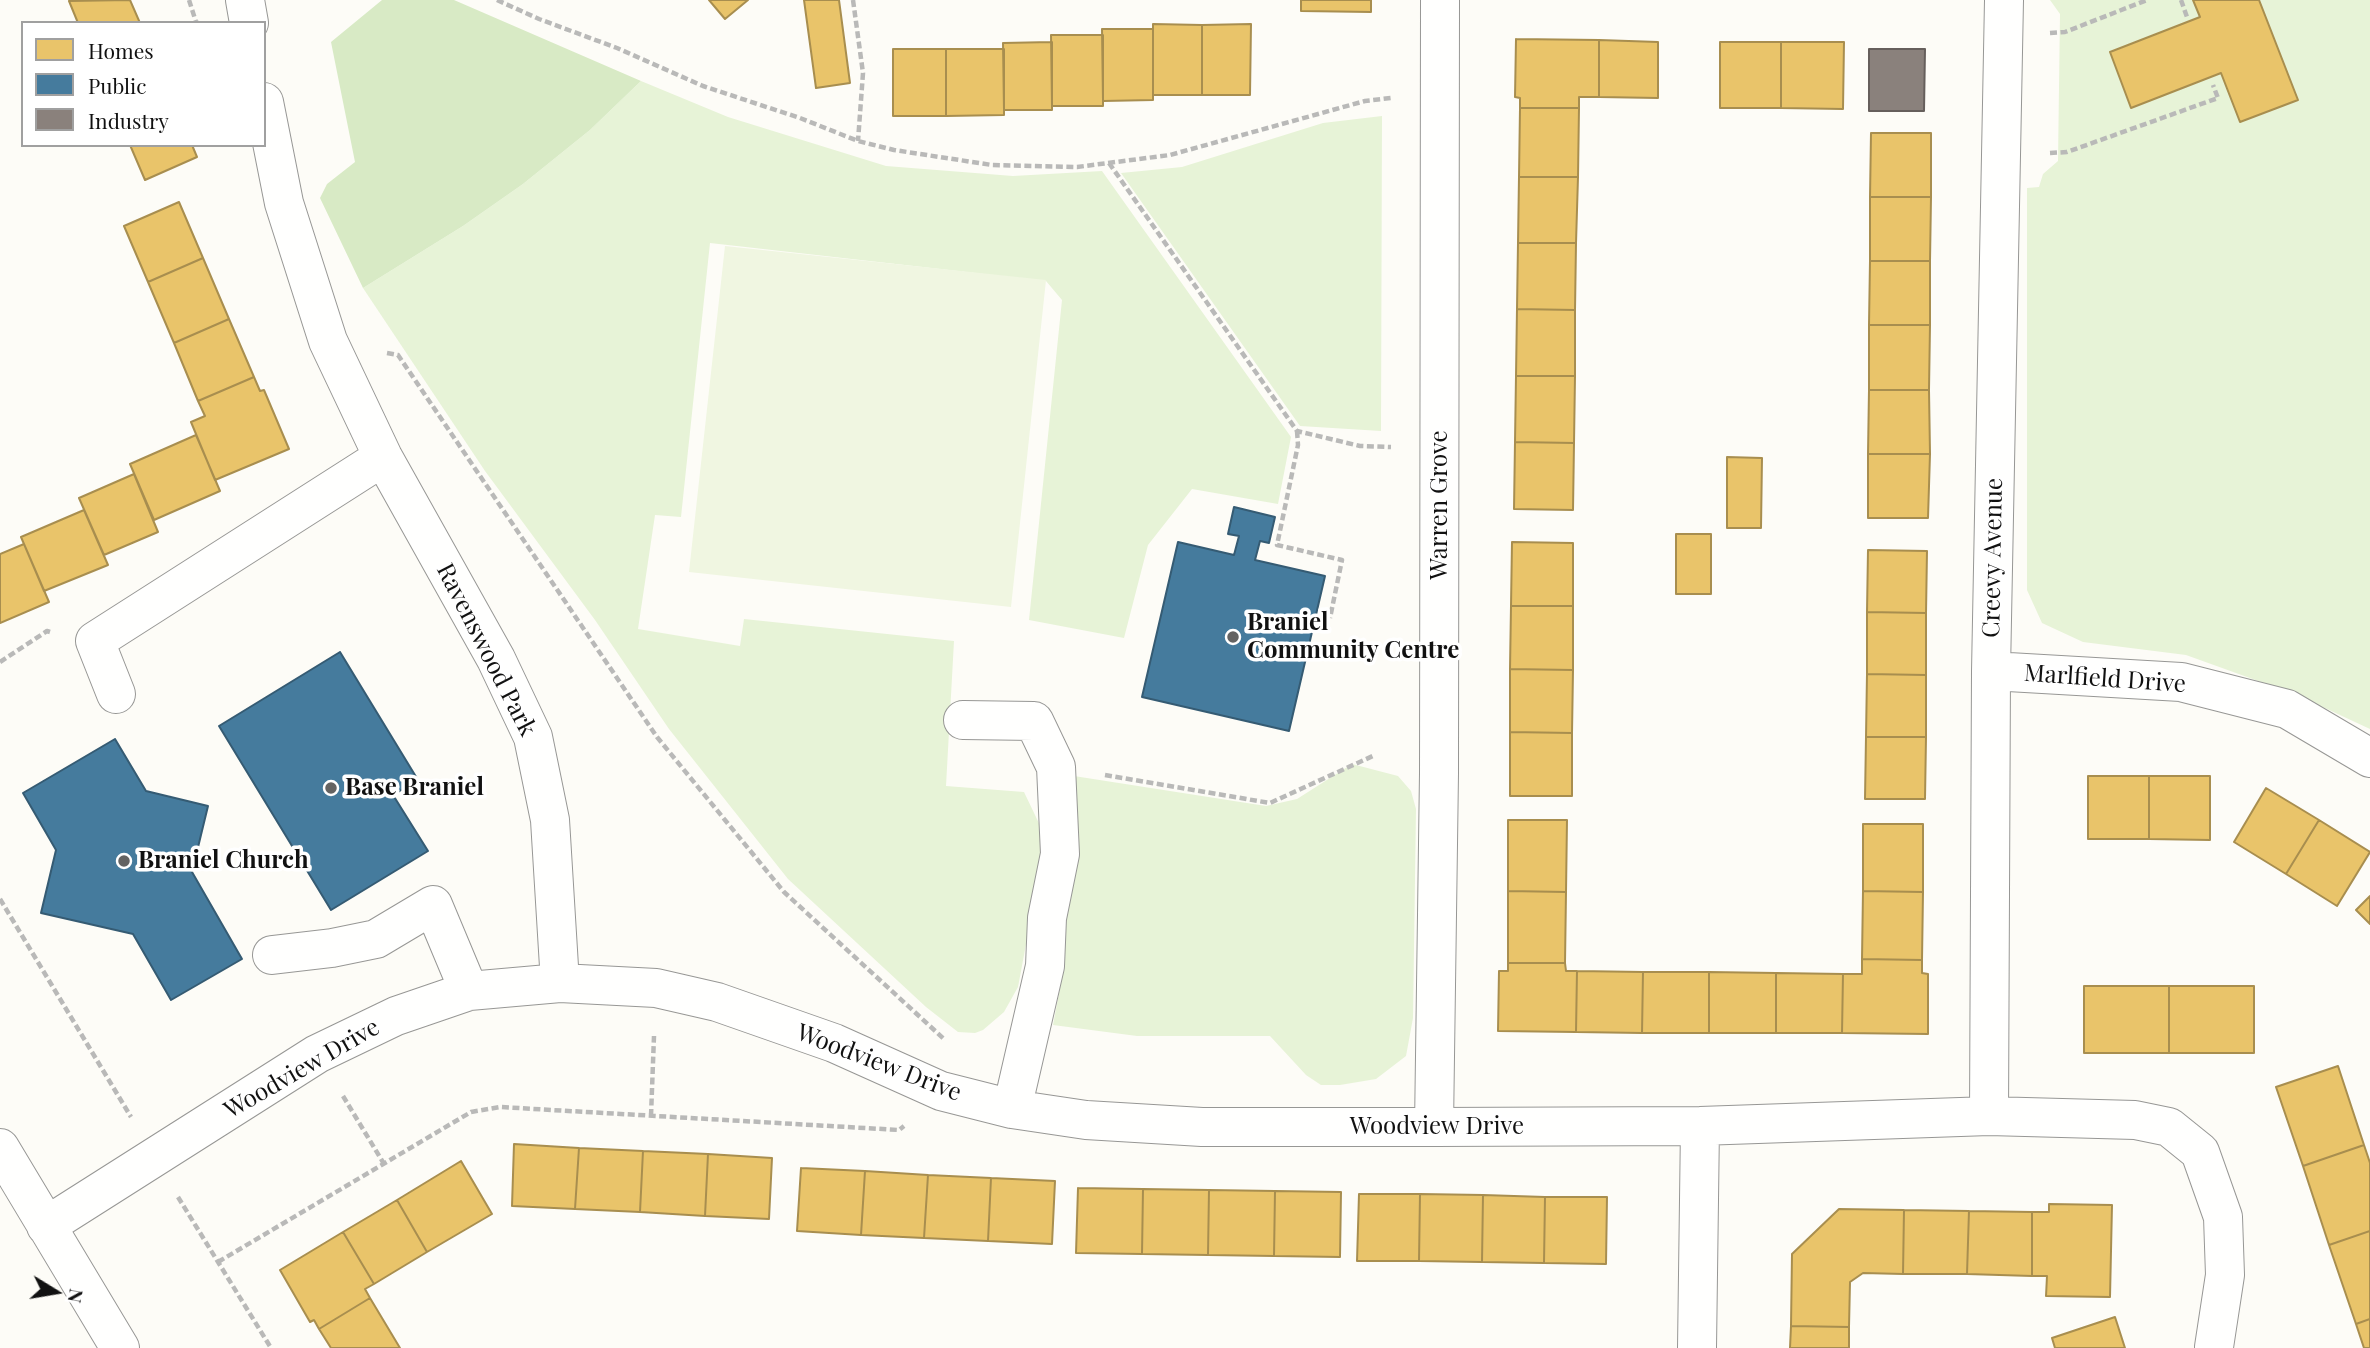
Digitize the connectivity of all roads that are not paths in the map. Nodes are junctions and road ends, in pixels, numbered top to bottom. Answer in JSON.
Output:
{"nodes":[{"id":1,"x":245,"y":0,"type":"edge"},
{"id":2,"x":1440,"y":0,"type":"edge"},
{"id":3,"x":2004,"y":18,"type":"edge"},
{"id":4,"x":249,"y":21,"type":"edge"},
{"id":5,"x":266,"y":112,"type":"edge"},
{"id":6,"x":383,"y":457,"type":"junction"},
{"id":7,"x":1991,"y":671,"type":"junction"},
{"id":8,"x":116,"y":694,"type":"dead end"},
{"id":9,"x":962,"y":720,"type":"dead end"},
{"id":10,"x":2370,"y":758,"type":"edge"},
{"id":11,"x":272,"y":955,"type":"dead end"},
{"id":12,"x":560,"y":983,"type":"junction"},
{"id":13,"x":469,"y":991,"type":"junction"},
{"id":14,"x":1012,"y":1109,"type":"junction"},
{"id":15,"x":1989,"y":1116,"type":"junction"},
{"id":16,"x":1700,"y":1126,"type":"junction"},
{"id":17,"x":1434,"y":1127,"type":"junction"},
{"id":18,"x":0,"y":1148,"type":"edge"},
{"id":19,"x":46,"y":1226,"type":"junction"},
{"id":20,"x":120,"y":1348,"type":"edge"},
{"id":21,"x":1697,"y":1348,"type":"edge"},
{"id":22,"x":2214,"y":1348,"type":"edge"}],
"edges":[{"from":1,"to":4,"type":"street"},
{"from":2,"to":17,"type":"street","name":"Warren Grove"},
{"from":3,"to":7,"type":"street","name":"Creevy Avenue"},
{"from":5,"to":6,"type":"street","name":"Ravenswood Park"},
{"from":6,"to":8,"type":"street"},
{"from":6,"to":12,"type":"street","name":"Ravenswood Park"},
{"from":7,"to":10,"type":"street","name":"Marlfield Drive"},
{"from":7,"to":15,"type":"street","name":"Creevy Avenue"},
{"from":9,"to":14,"type":"street"},
{"from":11,"to":13,"type":"street"},
{"from":12,"to":13,"type":"street","name":"Woodview Drive"},
{"from":12,"to":14,"type":"street","name":"Woodview Drive"},
{"from":13,"to":19,"type":"street","name":"Woodview Drive"},
{"from":14,"to":17,"type":"street","name":"Woodview Drive"},
{"from":15,"to":16,"type":"street","name":"Woodview Drive"},
{"from":15,"to":22,"type":"street","name":"Woodview Drive"},
{"from":16,"to":17,"type":"street","name":"Woodview Drive"},
{"from":16,"to":21,"type":"street"},
{"from":18,"to":19,"type":"street"},
{"from":19,"to":20,"type":"street"}]}
